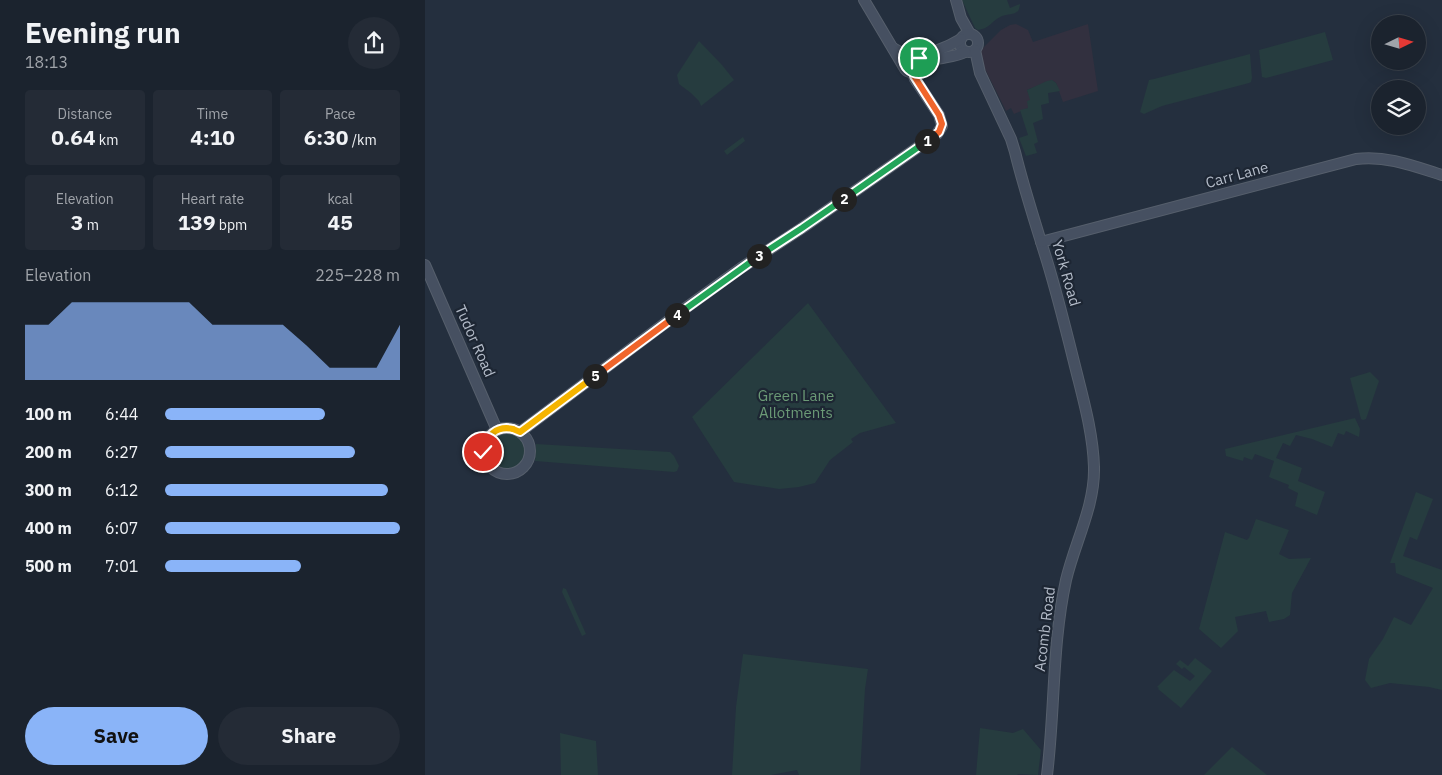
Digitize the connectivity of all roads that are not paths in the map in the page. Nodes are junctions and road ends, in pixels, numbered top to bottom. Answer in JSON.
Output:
{"nodes":[{"id":1,"x":864,"y":0,"type":"edge"},
{"id":2,"x":956,"y":0,"type":"edge"},
{"id":3,"x":964,"y":37,"type":"junction"},
{"id":4,"x":893,"y":48,"type":"junction"},
{"id":5,"x":969,"y":51,"type":"junction"},
{"id":6,"x":912,"y":55,"type":"junction"},
{"id":7,"x":904,"y":67,"type":"junction"},
{"id":8,"x":917,"y":69,"type":"junction"},
{"id":9,"x":1442,"y":175,"type":"edge"},
{"id":10,"x":1041,"y":242,"type":"junction"},
{"id":11,"x":425,"y":265,"type":"edge"},
{"id":12,"x":497,"y":430,"type":"junction"},
{"id":13,"x":520,"y":432,"type":"junction"},
{"id":14,"x":1093,"y":490,"type":"joint"},
{"id":15,"x":1047,"y":775,"type":"edge"}],
"edges":[{"from":1,"to":4,"type":"street"},
{"from":2,"to":3,"type":"street"},
{"from":3,"to":5,"type":"street"},
{"from":3,"to":5,"type":"street"},
{"from":3,"to":6,"type":"street"},
{"from":4,"to":6,"type":"street"},
{"from":4,"to":7,"type":"street"},
{"from":5,"to":8,"type":"street"},
{"from":5,"to":10,"type":"street","name":"York Road"},
{"from":6,"to":7,"type":"street"},
{"from":6,"to":8,"type":"street"},
{"from":7,"to":8,"type":"street"},
{"from":8,"to":13,"type":"street"},
{"from":9,"to":10,"type":"street","name":"Carr Lane"},
{"from":10,"to":14,"type":"street","name":"York Road"},
{"from":11,"to":12,"type":"street","name":"Tudor Road"},
{"from":12,"to":13,"type":"street"},
{"from":12,"to":13,"type":"street"},
{"from":14,"to":15,"type":"street","name":"Acomb Road"}]}
